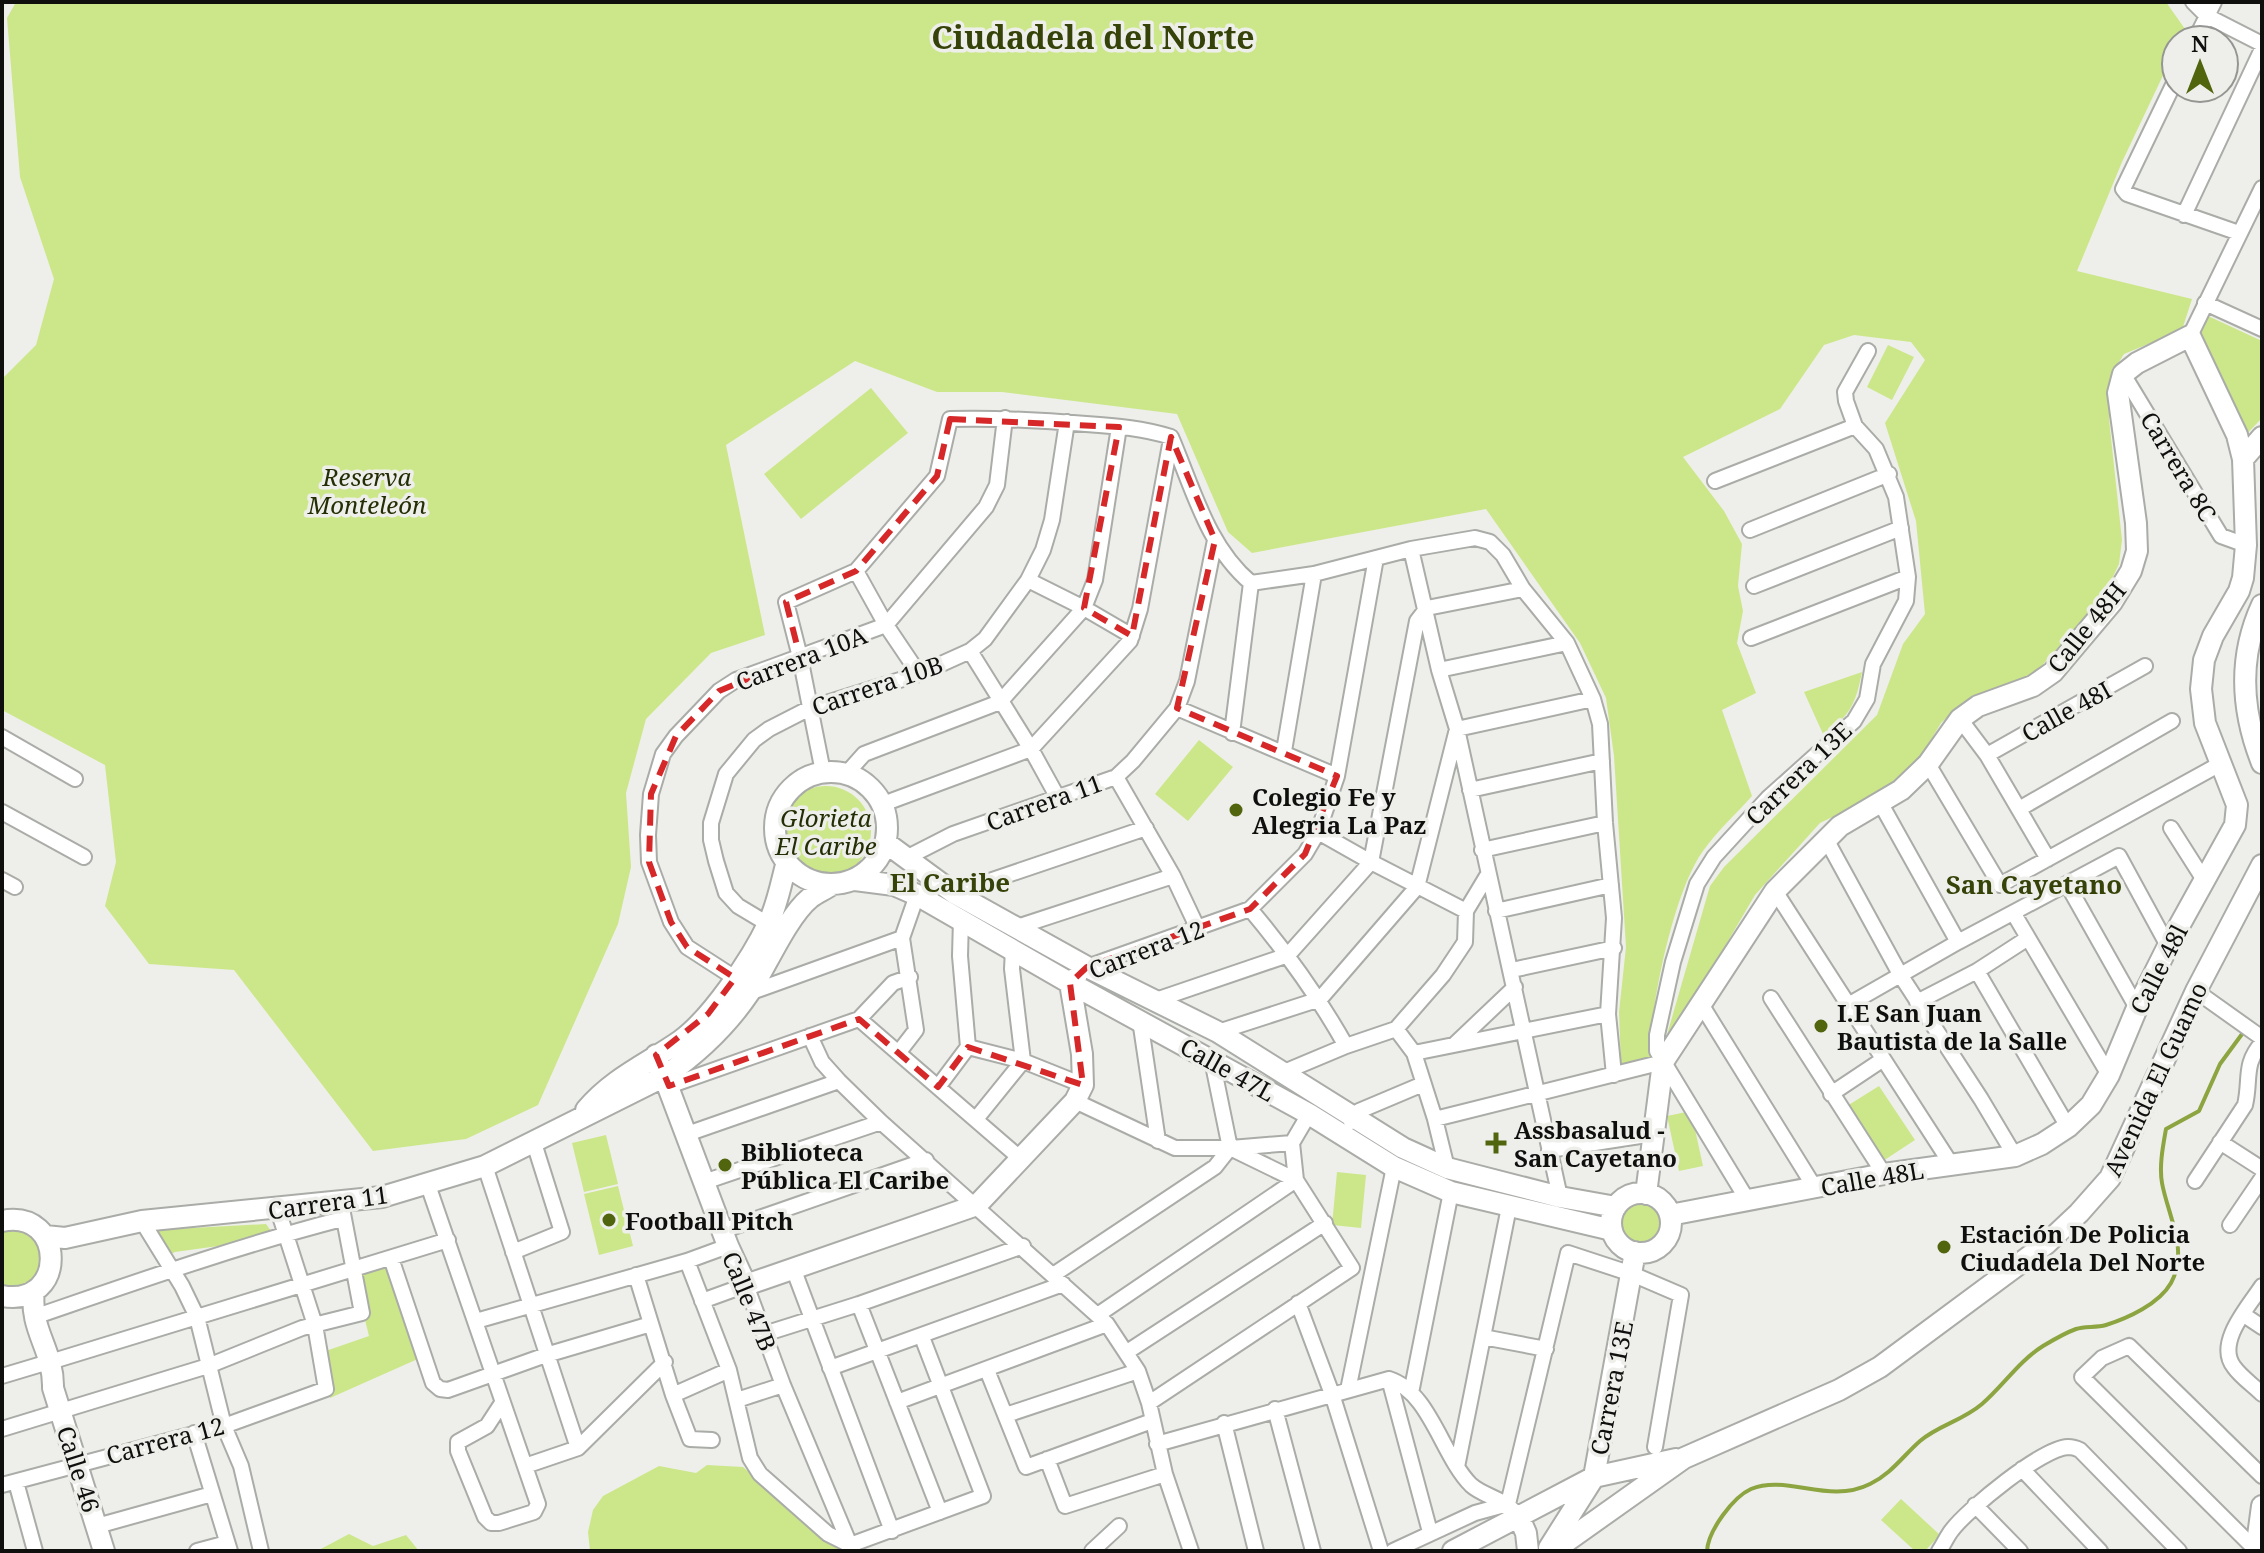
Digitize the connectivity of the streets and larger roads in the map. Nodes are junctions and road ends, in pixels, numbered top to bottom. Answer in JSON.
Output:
{"nodes":[{"id":1,"x":2193,"y":2,"type":"edge"},
{"id":2,"x":2210,"y":9,"type":"edge"},
{"id":3,"x":2262,"y":47,"type":"edge"},
{"id":4,"x":2164,"y":104,"type":"edge"},
{"id":5,"x":2262,"y":188,"type":"edge"},
{"id":6,"x":2184,"y":215,"type":"junction"},
{"id":7,"x":2239,"y":233,"type":"junction"},
{"id":8,"x":2205,"y":303,"type":"junction"},
{"id":9,"x":2262,"y":329,"type":"edge"},
{"id":10,"x":2190,"y":336,"type":"junction"},
{"id":11,"x":1868,"y":351,"type":"dead end"},
{"id":12,"x":2123,"y":374,"type":"junction"},
{"id":13,"x":1005,"y":418,"type":"junction"},
{"id":14,"x":1067,"y":422,"type":"junction"},
{"id":15,"x":1855,"y":426,"type":"junction"},
{"id":16,"x":1119,"y":427,"type":"junction"},
{"id":17,"x":1171,"y":437,"type":"junction"},
{"id":18,"x":2262,"y":437,"type":"edge"},
{"id":19,"x":2243,"y":459,"type":"junction"},
{"id":20,"x":1889,"y":474,"type":"junction"},
{"id":21,"x":1715,"y":481,"type":"dead end"},
{"id":22,"x":2253,"y":501,"type":"edge"},
{"id":23,"x":1901,"y":528,"type":"junction"},
{"id":24,"x":1750,"y":530,"type":"dead end"},
{"id":25,"x":1215,"y":540,"type":"junction"},
{"id":26,"x":2246,"y":545,"type":"junction"},
{"id":27,"x":1411,"y":549,"type":"junction"},
{"id":28,"x":1376,"y":558,"type":"junction"},
{"id":29,"x":856,"y":571,"type":"junction"},
{"id":30,"x":1314,"y":574,"type":"junction"},
{"id":31,"x":1908,"y":577,"type":"junction"},
{"id":32,"x":1028,"y":580,"type":"junction"},
{"id":33,"x":1251,"y":583,"type":"junction"},
{"id":34,"x":1754,"y":586,"type":"dead end"},
{"id":35,"x":1523,"y":589,"type":"junction"},
{"id":36,"x":2262,"y":605,"type":"edge"},
{"id":37,"x":1084,"y":608,"type":"junction"},
{"id":38,"x":1427,"y":608,"type":"junction"},
{"id":39,"x":886,"y":625,"type":"junction"},
{"id":40,"x":1132,"y":636,"type":"junction"},
{"id":41,"x":1751,"y":638,"type":"dead end"},
{"id":42,"x":1567,"y":643,"type":"junction"},
{"id":43,"x":970,"y":651,"type":"junction"},
{"id":44,"x":800,"y":657,"type":"junction"},
{"id":45,"x":2145,"y":666,"type":"dead end"},
{"id":46,"x":1439,"y":670,"type":"junction"},
{"id":47,"x":919,"y":674,"type":"junction"},
{"id":48,"x":1593,"y":699,"type":"junction"},
{"id":49,"x":1000,"y":702,"type":"junction"},
{"id":50,"x":810,"y":708,"type":"junction"},
{"id":51,"x":1177,"y":708,"type":"junction"},
{"id":52,"x":1960,"y":719,"type":"junction"},
{"id":53,"x":2172,"y":721,"type":"dead end"},
{"id":54,"x":1457,"y":729,"type":"junction"},
{"id":55,"x":1232,"y":733,"type":"junction"},
{"id":56,"x":2,"y":737,"type":"edge"},
{"id":57,"x":2257,"y":742,"type":"edge"},
{"id":58,"x":1031,"y":749,"type":"junction"},
{"id":59,"x":1284,"y":751,"type":"junction"},
{"id":60,"x":1987,"y":755,"type":"junction"},
{"id":61,"x":1602,"y":761,"type":"junction"},
{"id":62,"x":2262,"y":763,"type":"edge"},
{"id":63,"x":1928,"y":764,"type":"junction"},
{"id":64,"x":2220,"y":764,"type":"junction"},
{"id":65,"x":823,"y":772,"type":"junction"},
{"id":66,"x":847,"y":773,"type":"junction"},
{"id":67,"x":1337,"y":776,"type":"junction"},
{"id":68,"x":1116,"y":777,"type":"junction"},
{"id":69,"x":75,"y":779,"type":"dead end"},
{"id":70,"x":1470,"y":790,"type":"junction"},
{"id":71,"x":1058,"y":798,"type":"junction"},
{"id":72,"x":883,"y":804,"type":"junction"},
{"id":73,"x":1881,"y":804,"type":"junction"},
{"id":74,"x":2019,"y":809,"type":"junction"},
{"id":75,"x":2,"y":812,"type":"edge"},
{"id":76,"x":1605,"y":823,"type":"junction"},
{"id":77,"x":1146,"y":828,"type":"junction"},
{"id":78,"x":2171,"y":828,"type":"dead end"},
{"id":79,"x":1318,"y":832,"type":"junction"},
{"id":80,"x":1826,"y":839,"type":"junction"},
{"id":81,"x":886,"y":843,"type":"junction"},
{"id":82,"x":1482,"y":850,"type":"junction"},
{"id":83,"x":84,"y":857,"type":"dead end"},
{"id":84,"x":906,"y":858,"type":"junction"},
{"id":85,"x":2048,"y":859,"type":"junction"},
{"id":86,"x":1371,"y":862,"type":"junction"},
{"id":87,"x":786,"y":865,"type":"junction"},
{"id":88,"x":2262,"y":865,"type":"edge"},
{"id":89,"x":1173,"y":876,"type":"junction"},
{"id":90,"x":1487,"y":876,"type":"junction"},
{"id":91,"x":855,"y":880,"type":"junction"},
{"id":92,"x":2204,"y":880,"type":"junction"},
{"id":93,"x":2067,"y":884,"type":"junction"},
{"id":94,"x":831,"y":885,"type":"junction"},
{"id":95,"x":1611,"y":885,"type":"junction"},
{"id":96,"x":1417,"y":887,"type":"junction"},
{"id":97,"x":1775,"y":891,"type":"junction"},
{"id":98,"x":954,"y":893,"type":"junction"},
{"id":99,"x":917,"y":895,"type":"junction"},
{"id":100,"x":1250,"y":909,"type":"junction"},
{"id":101,"x":1466,"y":911,"type":"junction"},
{"id":102,"x":1496,"y":911,"type":"junction"},
{"id":103,"x":2014,"y":914,"type":"junction"},
{"id":104,"x":961,"y":919,"type":"junction"},
{"id":105,"x":768,"y":924,"type":"junction"},
{"id":106,"x":1017,"y":927,"type":"junction"},
{"id":107,"x":1198,"y":929,"type":"junction"},
{"id":108,"x":902,"y":938,"type":"junction"},
{"id":109,"x":2028,"y":938,"type":"junction"},
{"id":110,"x":1958,"y":942,"type":"junction"},
{"id":111,"x":2168,"y":946,"type":"junction"},
{"id":112,"x":1614,"y":948,"type":"junction"},
{"id":113,"x":1013,"y":949,"type":"junction"},
{"id":114,"x":1288,"y":955,"type":"junction"},
{"id":115,"x":1087,"y":967,"type":"junction"},
{"id":116,"x":1512,"y":970,"type":"junction"},
{"id":117,"x":1977,"y":971,"type":"junction"},
{"id":118,"x":1901,"y":976,"type":"junction"},
{"id":119,"x":910,"y":977,"type":"junction"},
{"id":120,"x":1070,"y":983,"type":"junction"},
{"id":121,"x":742,"y":986,"type":"junction"},
{"id":122,"x":1515,"y":987,"type":"junction"},
{"id":123,"x":2196,"y":991,"type":"junction"},
{"id":124,"x":1771,"y":998,"type":"dead end"},
{"id":125,"x":1320,"y":999,"type":"junction"},
{"id":126,"x":1152,"y":1001,"type":"junction"},
{"id":127,"x":1917,"y":1002,"type":"junction"},
{"id":128,"x":1701,"y":1004,"type":"junction"},
{"id":129,"x":1848,"y":1005,"type":"junction"},
{"id":130,"x":2137,"y":1008,"type":"junction"},
{"id":131,"x":1608,"y":1014,"type":"junction"},
{"id":132,"x":859,"y":1019,"type":"junction"},
{"id":133,"x":1140,"y":1020,"type":"junction"},
{"id":134,"x":1396,"y":1029,"type":"junction"},
{"id":135,"x":1522,"y":1030,"type":"junction"},
{"id":136,"x":1218,"y":1032,"type":"junction"},
{"id":137,"x":810,"y":1036,"type":"junction"},
{"id":138,"x":2259,"y":1038,"type":"edge"},
{"id":139,"x":1455,"y":1044,"type":"junction"},
{"id":140,"x":1346,"y":1046,"type":"junction"},
{"id":141,"x":968,"y":1047,"type":"junction"},
{"id":142,"x":899,"y":1052,"type":"junction"},
{"id":143,"x":1414,"y":1053,"type":"junction"},
{"id":144,"x":656,"y":1055,"type":"junction"},
{"id":145,"x":1212,"y":1060,"type":"junction"},
{"id":146,"x":1882,"y":1060,"type":"junction"},
{"id":147,"x":1023,"y":1061,"type":"junction"},
{"id":148,"x":1663,"y":1062,"type":"junction"},
{"id":149,"x":1284,"y":1072,"type":"junction"},
{"id":150,"x":1614,"y":1075,"type":"junction"},
{"id":151,"x":2109,"y":1075,"type":"junction"},
{"id":152,"x":667,"y":1081,"type":"junction"},
{"id":153,"x":839,"y":1081,"type":"junction"},
{"id":154,"x":1423,"y":1084,"type":"junction"},
{"id":155,"x":938,"y":1087,"type":"junction"},
{"id":156,"x":1079,"y":1093,"type":"junction"},
{"id":157,"x":1536,"y":1093,"type":"junction"},
{"id":158,"x":1831,"y":1094,"type":"junction"},
{"id":159,"x":1309,"y":1114,"type":"junction"},
{"id":160,"x":1353,"y":1117,"type":"junction"},
{"id":161,"x":579,"y":1119,"type":"junction"},
{"id":162,"x":976,"y":1119,"type":"junction"},
{"id":163,"x":1435,"y":1119,"type":"junction"},
{"id":164,"x":881,"y":1122,"type":"junction"},
{"id":165,"x":2068,"y":1127,"type":"junction"},
{"id":166,"x":687,"y":1134,"type":"junction"},
{"id":167,"x":1653,"y":1134,"type":"junction"},
{"id":168,"x":1347,"y":1138,"type":"junction"},
{"id":169,"x":1158,"y":1141,"type":"junction"},
{"id":170,"x":2220,"y":1142,"type":"junction"},
{"id":171,"x":534,"y":1143,"type":"junction"},
{"id":172,"x":1292,"y":1143,"type":"junction"},
{"id":173,"x":1230,"y":1148,"type":"junction"},
{"id":174,"x":1549,"y":1150,"type":"junction"},
{"id":175,"x":2015,"y":1156,"type":"junction"},
{"id":176,"x":1021,"y":1159,"type":"junction"},
{"id":177,"x":926,"y":1160,"type":"junction"},
{"id":178,"x":1951,"y":1164,"type":"junction"},
{"id":179,"x":485,"y":1166,"type":"junction"},
{"id":180,"x":1394,"y":1167,"type":"junction"},
{"id":181,"x":1447,"y":1168,"type":"junction"},
{"id":182,"x":2262,"y":1169,"type":"edge"},
{"id":183,"x":1884,"y":1174,"type":"junction"},
{"id":184,"x":2262,"y":1178,"type":"edge"},
{"id":185,"x":1296,"y":1180,"type":"junction"},
{"id":186,"x":2195,"y":1181,"type":"dead end"},
{"id":187,"x":704,"y":1182,"type":"junction"},
{"id":188,"x":428,"y":1185,"type":"junction"},
{"id":189,"x":1815,"y":1188,"type":"junction"},
{"id":190,"x":1451,"y":1192,"type":"junction"},
{"id":191,"x":1646,"y":1194,"type":"junction"},
{"id":192,"x":1560,"y":1197,"type":"junction"},
{"id":193,"x":1748,"y":1201,"type":"junction"},
{"id":194,"x":977,"y":1205,"type":"junction"},
{"id":195,"x":1509,"y":1207,"type":"junction"},
{"id":196,"x":1616,"y":1207,"type":"junction"},
{"id":197,"x":278,"y":1210,"type":"junction"},
{"id":198,"x":341,"y":1211,"type":"junction"},
{"id":199,"x":1670,"y":1215,"type":"junction"},
{"id":200,"x":7,"y":1216,"type":"edge"},
{"id":201,"x":142,"y":1221,"type":"junction"},
{"id":202,"x":1325,"y":1223,"type":"junction"},
{"id":203,"x":2230,"y":1225,"type":"dead end"},
{"id":204,"x":1612,"y":1230,"type":"junction"},
{"id":205,"x":286,"y":1233,"type":"junction"},
{"id":206,"x":725,"y":1238,"type":"junction"},
{"id":207,"x":448,"y":1240,"type":"junction"},
{"id":208,"x":54,"y":1242,"type":"junction"},
{"id":209,"x":1023,"y":1246,"type":"junction"},
{"id":210,"x":513,"y":1252,"type":"junction"},
{"id":211,"x":1635,"y":1252,"type":"junction"},
{"id":212,"x":391,"y":1258,"type":"junction"},
{"id":213,"x":687,"y":1261,"type":"junction"},
{"id":214,"x":793,"y":1268,"type":"junction"},
{"id":215,"x":352,"y":1269,"type":"junction"},
{"id":216,"x":171,"y":1270,"type":"junction"},
{"id":217,"x":1632,"y":1274,"type":"junction"},
{"id":218,"x":636,"y":1275,"type":"junction"},
{"id":219,"x":1058,"y":1279,"type":"junction"},
{"id":220,"x":304,"y":1285,"type":"junction"},
{"id":221,"x":746,"y":1285,"type":"junction"},
{"id":222,"x":2262,"y":1286,"type":"edge"},
{"id":223,"x":702,"y":1301,"type":"junction"},
{"id":224,"x":24,"y":1302,"type":"edge"},
{"id":225,"x":1298,"y":1303,"type":"junction"},
{"id":226,"x":859,"y":1304,"type":"junction"},
{"id":227,"x":529,"y":1305,"type":"junction"},
{"id":228,"x":2244,"y":1315,"type":"junction"},
{"id":229,"x":197,"y":1317,"type":"junction"},
{"id":230,"x":811,"y":1319,"type":"junction"},
{"id":231,"x":1103,"y":1319,"type":"junction"},
{"id":232,"x":476,"y":1321,"type":"junction"},
{"id":233,"x":651,"y":1324,"type":"junction"},
{"id":234,"x":315,"y":1325,"type":"junction"},
{"id":235,"x":2262,"y":1327,"type":"edge"},
{"id":236,"x":764,"y":1334,"type":"junction"},
{"id":237,"x":922,"y":1337,"type":"junction"},
{"id":238,"x":1483,"y":1337,"type":"junction"},
{"id":239,"x":1546,"y":1349,"type":"junction"},
{"id":240,"x":877,"y":1352,"type":"junction"},
{"id":241,"x":1127,"y":1352,"type":"junction"},
{"id":242,"x":546,"y":1355,"type":"junction"},
{"id":243,"x":665,"y":1362,"type":"junction"},
{"id":244,"x":46,"y":1363,"type":"junction"},
{"id":245,"x":208,"y":1366,"type":"junction"},
{"id":246,"x":830,"y":1368,"type":"junction"},
{"id":247,"x":729,"y":1370,"type":"junction"},
{"id":248,"x":987,"y":1370,"type":"junction"},
{"id":249,"x":1138,"y":1371,"type":"junction"},
{"id":250,"x":494,"y":1373,"type":"junction"},
{"id":251,"x":2,"y":1376,"type":"edge"},
{"id":252,"x":1389,"y":1379,"type":"junction"},
{"id":253,"x":783,"y":1385,"type":"junction"},
{"id":254,"x":942,"y":1387,"type":"junction"},
{"id":255,"x":1348,"y":1390,"type":"junction"},
{"id":256,"x":1411,"y":1393,"type":"junction"},
{"id":257,"x":1332,"y":1394,"type":"junction"},
{"id":258,"x":2262,"y":1394,"type":"edge"},
{"id":259,"x":673,"y":1395,"type":"junction"},
{"id":260,"x":737,"y":1400,"type":"junction"},
{"id":261,"x":897,"y":1402,"type":"junction"},
{"id":262,"x":502,"y":1403,"type":"junction"},
{"id":263,"x":1149,"y":1403,"type":"junction"},
{"id":264,"x":1275,"y":1409,"type":"junction"},
{"id":265,"x":60,"y":1411,"type":"junction"},
{"id":266,"x":1006,"y":1415,"type":"junction"},
{"id":267,"x":1152,"y":1421,"type":"junction"},
{"id":268,"x":1224,"y":1423,"type":"junction"},
{"id":269,"x":224,"y":1426,"type":"junction"},
{"id":270,"x":2,"y":1429,"type":"edge"},
{"id":271,"x":194,"y":1433,"type":"junction"},
{"id":272,"x":712,"y":1440,"type":"dead end"},
{"id":273,"x":1157,"y":1444,"type":"junction"},
{"id":274,"x":1655,"y":1447,"type":"dead end"},
{"id":275,"x":578,"y":1448,"type":"junction"},
{"id":276,"x":1684,"y":1458,"type":"junction"},
{"id":277,"x":1047,"y":1459,"type":"junction"},
{"id":278,"x":77,"y":1464,"type":"junction"},
{"id":279,"x":525,"y":1466,"type":"junction"},
{"id":280,"x":1457,"y":1467,"type":"junction"},
{"id":281,"x":2022,"y":1469,"type":"junction"},
{"id":282,"x":1165,"y":1474,"type":"junction"},
{"id":283,"x":2262,"y":1476,"type":"edge"},
{"id":284,"x":1594,"y":1477,"type":"junction"},
{"id":285,"x":9,"y":1483,"type":"edge"},
{"id":286,"x":1472,"y":1486,"type":"junction"},
{"id":287,"x":212,"y":1494,"type":"junction"},
{"id":288,"x":1975,"y":1505,"type":"junction"},
{"id":289,"x":2262,"y":1506,"type":"edge"},
{"id":290,"x":1513,"y":1510,"type":"junction"},
{"id":291,"x":940,"y":1512,"type":"junction"},
{"id":292,"x":1475,"y":1513,"type":"junction"},
{"id":293,"x":97,"y":1526,"type":"junction"},
{"id":294,"x":1119,"y":1526,"type":"dead end"},
{"id":295,"x":892,"y":1531,"type":"junction"},
{"id":296,"x":1430,"y":1532,"type":"junction"},
{"id":297,"x":850,"y":1545,"type":"junction"},
{"id":298,"x":228,"y":1547,"type":"edge"},
{"id":299,"x":2256,"y":1550,"type":"edge"},
{"id":300,"x":35,"y":1551,"type":"edge"},
{"id":301,"x":104,"y":1551,"type":"edge"},
{"id":302,"x":197,"y":1551,"type":"edge"},
{"id":303,"x":261,"y":1551,"type":"edge"},
{"id":304,"x":1092,"y":1551,"type":"edge"},
{"id":305,"x":1191,"y":1551,"type":"edge"},
{"id":306,"x":1256,"y":1551,"type":"edge"},
{"id":307,"x":1313,"y":1551,"type":"edge"},
{"id":308,"x":1381,"y":1551,"type":"edge"},
{"id":309,"x":1393,"y":1551,"type":"edge"},
{"id":310,"x":1453,"y":1551,"type":"edge"},
{"id":311,"x":1528,"y":1551,"type":"edge"},
{"id":312,"x":1550,"y":1551,"type":"edge"},
{"id":313,"x":1939,"y":1551,"type":"edge"},
{"id":314,"x":2020,"y":1551,"type":"edge"},
{"id":315,"x":2100,"y":1551,"type":"edge"},
{"id":316,"x":2179,"y":1551,"type":"edge"}],
"edges":[{"from":1,"to":2,"type":"street"},
{"from":2,"to":3,"type":"street"},
{"from":3,"to":6,"type":"street"},
{"from":4,"to":6,"type":"street"},
{"from":5,"to":7,"type":"street"},
{"from":6,"to":7,"type":"street"},
{"from":7,"to":8,"type":"street"},
{"from":8,"to":9,"type":"street"},
{"from":8,"to":10,"type":"street"},
{"from":10,"to":12,"type":"street"},
{"from":10,"to":19,"type":"street"},
{"from":11,"to":15,"type":"street","name":"Carrera 13E"},
{"from":12,"to":26,"type":"street","name":"Carrera 8C"},
{"from":12,"to":52,"type":"street","name":"Calle 48H"},
{"from":13,"to":14,"type":"street"},
{"from":13,"to":29,"type":"street"},
{"from":13,"to":39,"type":"street","name":"Carrera 10A"},
{"from":14,"to":16,"type":"street"},
{"from":14,"to":32,"type":"street","name":"Carrera 10B"},
{"from":15,"to":20,"type":"street","name":"Carrera 13E"},
{"from":15,"to":21,"type":"street"},
{"from":16,"to":17,"type":"street"},
{"from":16,"to":37,"type":"street"},
{"from":17,"to":25,"type":"street"},
{"from":17,"to":40,"type":"street"},
{"from":18,"to":19,"type":"street"},
{"from":19,"to":22,"type":"street"},
{"from":20,"to":23,"type":"street","name":"Carrera 13E"},
{"from":20,"to":24,"type":"street"},
{"from":22,"to":26,"type":"street"},
{"from":23,"to":31,"type":"street","name":"Carrera 13E"},
{"from":23,"to":34,"type":"street"},
{"from":25,"to":33,"type":"street"},
{"from":25,"to":51,"type":"street","name":"Carrera 11"},
{"from":26,"to":64,"type":"street"},
{"from":27,"to":28,"type":"street"},
{"from":27,"to":35,"type":"street"},
{"from":27,"to":38,"type":"street"},
{"from":28,"to":30,"type":"street"},
{"from":28,"to":67,"type":"street","name":"Carrera 12"},
{"from":29,"to":39,"type":"street"},
{"from":29,"to":44,"type":"street"},
{"from":30,"to":33,"type":"street"},
{"from":30,"to":59,"type":"street"},
{"from":31,"to":41,"type":"street"},
{"from":31,"to":148,"type":"street","name":"Carrera 13E"},
{"from":32,"to":37,"type":"street"},
{"from":32,"to":43,"type":"street","name":"Carrera 10B"},
{"from":33,"to":55,"type":"street"},
{"from":35,"to":38,"type":"street"},
{"from":35,"to":42,"type":"street"},
{"from":36,"to":57,"type":"street"},
{"from":37,"to":40,"type":"street"},
{"from":37,"to":49,"type":"street"},
{"from":38,"to":46,"type":"street"},
{"from":38,"to":86,"type":"street"},
{"from":39,"to":44,"type":"street","name":"Carrera 10A"},
{"from":39,"to":47,"type":"street"},
{"from":40,"to":58,"type":"street"},
{"from":42,"to":46,"type":"street"},
{"from":42,"to":48,"type":"street"},
{"from":43,"to":47,"type":"street","name":"Carrera 10B"},
{"from":43,"to":49,"type":"street"},
{"from":44,"to":50,"type":"street"},
{"from":44,"to":121,"type":"street","name":"Carrera 10A"},
{"from":45,"to":60,"type":"street","name":"Calle 48I"},
{"from":46,"to":54,"type":"street"},
{"from":47,"to":50,"type":"street","name":"Carrera 10B"},
{"from":48,"to":54,"type":"street"},
{"from":48,"to":61,"type":"street"},
{"from":49,"to":58,"type":"street"},
{"from":49,"to":66,"type":"street"},
{"from":50,"to":65,"type":"street"},
{"from":50,"to":105,"type":"street","name":"Carrera 10B"},
{"from":51,"to":55,"type":"street"},
{"from":51,"to":68,"type":"street","name":"Carrera 11"},
{"from":52,"to":60,"type":"street"},
{"from":52,"to":63,"type":"street","name":"Calle 48H"},
{"from":53,"to":74,"type":"street"},
{"from":54,"to":70,"type":"street"},
{"from":54,"to":96,"type":"street"},
{"from":55,"to":59,"type":"street"},
{"from":56,"to":69,"type":"street"},
{"from":57,"to":62,"type":"street"},
{"from":58,"to":71,"type":"street"},
{"from":58,"to":72,"type":"street"},
{"from":59,"to":67,"type":"street"},
{"from":60,"to":74,"type":"street"},
{"from":61,"to":70,"type":"street"},
{"from":61,"to":76,"type":"street"},
{"from":63,"to":73,"type":"street","name":"Calle 48H"},
{"from":63,"to":85,"type":"street"},
{"from":64,"to":85,"type":"street"},
{"from":64,"to":92,"type":"street","name":"Calle 48l"},
{"from":65,"to":66,"type":"street"},
{"from":65,"to":87,"type":"street"},
{"from":66,"to":72,"type":"street"},
{"from":67,"to":79,"type":"street","name":"Carrera 12"},
{"from":68,"to":71,"type":"street","name":"Carrera 11"},
{"from":68,"to":77,"type":"street"},
{"from":70,"to":82,"type":"street"},
{"from":71,"to":84,"type":"street","name":"Carrera 11"},
{"from":72,"to":81,"type":"street"},
{"from":73,"to":80,"type":"street","name":"Calle 48H"},
{"from":73,"to":110,"type":"street"},
{"from":74,"to":85,"type":"street"},
{"from":75,"to":83,"type":"street"},
{"from":76,"to":82,"type":"street"},
{"from":76,"to":95,"type":"street"},
{"from":77,"to":89,"type":"street"},
{"from":77,"to":98,"type":"street"},
{"from":78,"to":92,"type":"street"},
{"from":79,"to":86,"type":"street"},
{"from":79,"to":100,"type":"street","name":"Carrera 12"},
{"from":80,"to":97,"type":"street","name":"Calle 48H"},
{"from":80,"to":118,"type":"street"},
{"from":81,"to":84,"type":"street","name":"Calle 47L"},
{"from":81,"to":91,"type":"street"},
{"from":82,"to":90,"type":"street"},
{"from":84,"to":98,"type":"street","name":"Calle 47L"},
{"from":86,"to":96,"type":"street"},
{"from":86,"to":114,"type":"street"},
{"from":87,"to":94,"type":"street"},
{"from":87,"to":105,"type":"street","name":"Carrera 11"},
{"from":88,"to":123,"type":"street","name":"Avenida El Guamo"},
{"from":89,"to":106,"type":"street"},
{"from":89,"to":107,"type":"street"},
{"from":90,"to":101,"type":"street"},
{"from":90,"to":102,"type":"street"},
{"from":91,"to":94,"type":"street"},
{"from":91,"to":99,"type":"street","name":"Calle 47L"},
{"from":92,"to":111,"type":"street","name":"Calle 48l"},
{"from":93,"to":103,"type":"street"},
{"from":93,"to":111,"type":"street"},
{"from":93,"to":130,"type":"street"},
{"from":94,"to":121,"type":"street","name":"Carrera 11"},
{"from":95,"to":102,"type":"street"},
{"from":95,"to":112,"type":"street"},
{"from":96,"to":101,"type":"street"},
{"from":96,"to":125,"type":"street"},
{"from":97,"to":128,"type":"street","name":"Calle 48H"},
{"from":97,"to":129,"type":"street"},
{"from":98,"to":106,"type":"street","name":"Calle 47L"},
{"from":99,"to":104,"type":"street","name":"Calle 47L"},
{"from":99,"to":108,"type":"street"},
{"from":100,"to":107,"type":"street","name":"Carrera 12"},
{"from":100,"to":114,"type":"street"},
{"from":101,"to":134,"type":"street"},
{"from":102,"to":116,"type":"street"},
{"from":103,"to":109,"type":"street"},
{"from":103,"to":110,"type":"street"},
{"from":104,"to":113,"type":"street","name":"Calle 47L"},
{"from":104,"to":141,"type":"street"},
{"from":105,"to":121,"type":"street","name":"Carrera 11"},
{"from":106,"to":115,"type":"street","name":"Calle 47L"},
{"from":107,"to":115,"type":"street","name":"Carrera 12"},
{"from":108,"to":119,"type":"street"},
{"from":108,"to":121,"type":"street"},
{"from":109,"to":117,"type":"street"},
{"from":109,"to":151,"type":"street"},
{"from":110,"to":118,"type":"street"},
{"from":111,"to":130,"type":"street","name":"Calle 48l"},
{"from":112,"to":116,"type":"street"},
{"from":112,"to":131,"type":"street"},
{"from":113,"to":120,"type":"street","name":"Calle 47L"},
{"from":113,"to":147,"type":"street"},
{"from":114,"to":125,"type":"street"},
{"from":114,"to":126,"type":"street"},
{"from":115,"to":120,"type":"street","name":"Carrera 12"},
{"from":115,"to":126,"type":"street","name":"Calle 47L"},
{"from":116,"to":122,"type":"street"},
{"from":117,"to":127,"type":"street"},
{"from":117,"to":165,"type":"street"},
{"from":118,"to":127,"type":"street"},
{"from":118,"to":129,"type":"street"},
{"from":119,"to":132,"type":"street"},
{"from":119,"to":142,"type":"street"},
{"from":120,"to":133,"type":"street","name":"Calle 47L"},
{"from":120,"to":156,"type":"street","name":"Carrera 12"},
{"from":121,"to":144,"type":"street","name":"Carrera 11"},
{"from":121,"to":152,"type":"street","name":"Carrera 11"},
{"from":122,"to":135,"type":"street"},
{"from":122,"to":139,"type":"street"},
{"from":123,"to":138,"type":"street"},
{"from":123,"to":276,"type":"street","name":"Avenida El Guamo"},
{"from":124,"to":158,"type":"street"},
{"from":125,"to":136,"type":"street"},
{"from":125,"to":140,"type":"street"},
{"from":126,"to":136,"type":"street","name":"Calle 47L"},
{"from":127,"to":175,"type":"street"},
{"from":128,"to":148,"type":"street","name":"Calle 48H"},
{"from":128,"to":189,"type":"street"},
{"from":129,"to":146,"type":"street"},
{"from":130,"to":151,"type":"street","name":"Calle 48l"},
{"from":131,"to":135,"type":"street"},
{"from":131,"to":150,"type":"street"},
{"from":132,"to":137,"type":"street"},
{"from":132,"to":142,"type":"street"},
{"from":133,"to":145,"type":"street","name":"Calle 47L"},
{"from":133,"to":169,"type":"street"},
{"from":134,"to":140,"type":"street"},
{"from":134,"to":143,"type":"street"},
{"from":135,"to":139,"type":"street"},
{"from":135,"to":157,"type":"street"},
{"from":136,"to":149,"type":"street","name":"Calle 47L"},
{"from":137,"to":152,"type":"street"},
{"from":137,"to":153,"type":"street"},
{"from":138,"to":170,"type":"street"},
{"from":139,"to":143,"type":"street"},
{"from":140,"to":149,"type":"street"},
{"from":141,"to":147,"type":"street"},
{"from":141,"to":155,"type":"street"},
{"from":142,"to":155,"type":"street"},
{"from":143,"to":154,"type":"street"},
{"from":144,"to":152,"type":"street","name":"Calle 47B"},
{"from":144,"to":161,"type":"street","name":"Carrera 11"},
{"from":145,"to":159,"type":"street","name":"Calle 47L"},
{"from":145,"to":173,"type":"street"},
{"from":146,"to":158,"type":"street"},
{"from":146,"to":178,"type":"street"},
{"from":147,"to":156,"type":"street"},
{"from":147,"to":162,"type":"street"},
{"from":148,"to":150,"type":"street"},
{"from":148,"to":167,"type":"street","name":"Calle 48H"},
{"from":148,"to":193,"type":"street"},
{"from":149,"to":160,"type":"street","name":"Calle 47L"},
{"from":150,"to":157,"type":"street"},
{"from":151,"to":165,"type":"street","name":"Calle 48l"},
{"from":152,"to":161,"type":"street","name":"Carrera 11"},
{"from":152,"to":166,"type":"street","name":"Calle 47B"},
{"from":153,"to":164,"type":"street"},
{"from":153,"to":166,"type":"street"},
{"from":154,"to":160,"type":"street"},
{"from":154,"to":163,"type":"street"},
{"from":155,"to":162,"type":"street"},
{"from":156,"to":169,"type":"street"},
{"from":156,"to":176,"type":"street"},
{"from":157,"to":163,"type":"street"},
{"from":157,"to":174,"type":"street"},
{"from":158,"to":183,"type":"street"},
{"from":159,"to":168,"type":"street","name":"Calle 47L"},
{"from":159,"to":172,"type":"street"},
{"from":160,"to":168,"type":"street"},
{"from":160,"to":181,"type":"street","name":"Calle 47L"},
{"from":161,"to":171,"type":"street","name":"Carrera 11"},
{"from":162,"to":176,"type":"street"},
{"from":163,"to":181,"type":"street"},
{"from":164,"to":177,"type":"street"},
{"from":164,"to":187,"type":"street"},
{"from":165,"to":175,"type":"street","name":"Calle 48L"},
{"from":166,"to":187,"type":"street","name":"Calle 47B"},
{"from":167,"to":174,"type":"street"},
{"from":167,"to":191,"type":"street","name":"Calle 48H"},
{"from":168,"to":180,"type":"street","name":"Calle 47L"},
{"from":169,"to":173,"type":"street"},
{"from":170,"to":182,"type":"street"},
{"from":170,"to":186,"type":"street"},
{"from":171,"to":179,"type":"street","name":"Carrera 11"},
{"from":171,"to":210,"type":"street"},
{"from":172,"to":173,"type":"street"},
{"from":172,"to":185,"type":"street"},
{"from":173,"to":185,"type":"street"},
{"from":173,"to":219,"type":"street"},
{"from":174,"to":192,"type":"street"},
{"from":175,"to":178,"type":"street","name":"Calle 48L"},
{"from":176,"to":194,"type":"street"},
{"from":177,"to":194,"type":"street"},
{"from":177,"to":206,"type":"street"},
{"from":178,"to":183,"type":"street","name":"Calle 48L"},
{"from":179,"to":188,"type":"street","name":"Carrera 11"},
{"from":179,"to":210,"type":"street"},
{"from":180,"to":190,"type":"street","name":"Calle 47L"},
{"from":180,"to":255,"type":"street"},
{"from":181,"to":192,"type":"street","name":"Calle 47L"},
{"from":183,"to":189,"type":"street","name":"Calle 48L"},
{"from":184,"to":203,"type":"street"},
{"from":185,"to":202,"type":"street"},
{"from":185,"to":231,"type":"street"},
{"from":187,"to":206,"type":"street","name":"Calle 47B"},
{"from":188,"to":198,"type":"street","name":"Carrera 11"},
{"from":188,"to":207,"type":"street"},
{"from":189,"to":193,"type":"street","name":"Calle 48L"},
{"from":190,"to":195,"type":"street","name":"Calle 47L"},
{"from":190,"to":256,"type":"street"},
{"from":191,"to":196,"type":"street"},
{"from":191,"to":199,"type":"street"},
{"from":192,"to":196,"type":"street","name":"Calle 47L"},
{"from":193,"to":199,"type":"street","name":"Calle 48L"},
{"from":194,"to":209,"type":"street"},
{"from":194,"to":214,"type":"street"},
{"from":195,"to":204,"type":"street","name":"Calle 47L"},
{"from":195,"to":238,"type":"street"},
{"from":196,"to":204,"type":"street"},
{"from":197,"to":198,"type":"street","name":"Carrera 11"},
{"from":197,"to":201,"type":"street","name":"Carrera 11"},
{"from":197,"to":205,"type":"street"},
{"from":198,"to":205,"type":"street"},
{"from":198,"to":215,"type":"street"},
{"from":199,"to":211,"type":"street"},
{"from":200,"to":208,"type":"street"},
{"from":201,"to":208,"type":"street","name":"Carrera 11"},
{"from":201,"to":216,"type":"street"},
{"from":202,"to":225,"type":"street"},
{"from":202,"to":241,"type":"street"},
{"from":204,"to":211,"type":"street"},
{"from":205,"to":216,"type":"street"},
{"from":205,"to":220,"type":"street"},
{"from":206,"to":213,"type":"street"},
{"from":206,"to":221,"type":"street","name":"Calle 47B"},
{"from":207,"to":212,"type":"street"},
{"from":207,"to":232,"type":"street"},
{"from":208,"to":224,"type":"street"},
{"from":209,"to":219,"type":"street"},
{"from":209,"to":226,"type":"street"},
{"from":210,"to":227,"type":"street"},
{"from":211,"to":217,"type":"street","name":"Carrera 13E"},
{"from":212,"to":215,"type":"street"},
{"from":212,"to":250,"type":"street"},
{"from":213,"to":218,"type":"street"},
{"from":213,"to":223,"type":"street"},
{"from":214,"to":221,"type":"street"},
{"from":214,"to":230,"type":"street"},
{"from":215,"to":220,"type":"street"},
{"from":215,"to":234,"type":"street"},
{"from":216,"to":224,"type":"street"},
{"from":216,"to":229,"type":"street"},
{"from":217,"to":239,"type":"street"},
{"from":217,"to":274,"type":"street"},
{"from":217,"to":284,"type":"street","name":"Carrera 13E"},
{"from":218,"to":227,"type":"street"},
{"from":218,"to":233,"type":"street"},
{"from":219,"to":231,"type":"street"},
{"from":219,"to":237,"type":"street"},
{"from":220,"to":229,"type":"street"},
{"from":220,"to":234,"type":"street"},
{"from":221,"to":223,"type":"street"},
{"from":221,"to":236,"type":"street","name":"Calle 47B"},
{"from":222,"to":228,"type":"street"},
{"from":223,"to":247,"type":"street"},
{"from":224,"to":244,"type":"street","name":"Calle 46"},
{"from":225,"to":257,"type":"street"},
{"from":225,"to":263,"type":"street"},
{"from":226,"to":230,"type":"street"},
{"from":226,"to":240,"type":"street"},
{"from":227,"to":232,"type":"street"},
{"from":227,"to":242,"type":"street"},
{"from":228,"to":235,"type":"street"},
{"from":228,"to":258,"type":"street"},
{"from":229,"to":244,"type":"street"},
{"from":229,"to":245,"type":"street"},
{"from":230,"to":236,"type":"street"},
{"from":230,"to":246,"type":"street"},
{"from":231,"to":241,"type":"street"},
{"from":231,"to":248,"type":"street"},
{"from":232,"to":250,"type":"street"},
{"from":233,"to":242,"type":"street"},
{"from":233,"to":243,"type":"street"},
{"from":234,"to":245,"type":"street"},
{"from":234,"to":269,"type":"street","name":"Carrera 12"},
{"from":236,"to":253,"type":"street","name":"Calle 47B"},
{"from":237,"to":240,"type":"street"},
{"from":237,"to":254,"type":"street"},
{"from":238,"to":239,"type":"street"},
{"from":238,"to":280,"type":"street"},
{"from":239,"to":290,"type":"street"},
{"from":240,"to":246,"type":"street"},
{"from":240,"to":261,"type":"street"},
{"from":241,"to":249,"type":"street"},
{"from":242,"to":250,"type":"street"},
{"from":242,"to":275,"type":"street"},
{"from":243,"to":259,"type":"street"},
{"from":243,"to":275,"type":"street"},
{"from":244,"to":251,"type":"street"},
{"from":244,"to":265,"type":"street","name":"Calle 46"},
{"from":245,"to":265,"type":"street"},
{"from":245,"to":269,"type":"street"},
{"from":246,"to":295,"type":"street"},
{"from":247,"to":259,"type":"street"},
{"from":247,"to":260,"type":"street"},
{"from":248,"to":254,"type":"street"},
{"from":248,"to":266,"type":"street"},
{"from":249,"to":263,"type":"street"},
{"from":249,"to":266,"type":"street"},
{"from":250,"to":262,"type":"street"},
{"from":252,"to":255,"type":"street"},
{"from":252,"to":256,"type":"street"},
{"from":252,"to":296,"type":"street"},
{"from":253,"to":260,"type":"street"},
{"from":253,"to":297,"type":"street","name":"Calle 47B"},
{"from":254,"to":261,"type":"street"},
{"from":254,"to":291,"type":"street"},
{"from":255,"to":257,"type":"street"},
{"from":256,"to":280,"type":"street"},
{"from":257,"to":264,"type":"street"},
{"from":257,"to":308,"type":"street"},
{"from":259,"to":272,"type":"street"},
{"from":260,"to":297,"type":"street"},
{"from":261,"to":291,"type":"street"},
{"from":262,"to":279,"type":"street"},
{"from":262,"to":279,"type":"street"},
{"from":263,"to":267,"type":"street"},
{"from":264,"to":268,"type":"street"},
{"from":264,"to":307,"type":"street"},
{"from":265,"to":270,"type":"street"},
{"from":265,"to":278,"type":"street","name":"Calle 46"},
{"from":266,"to":277,"type":"street"},
{"from":267,"to":273,"type":"street"},
{"from":267,"to":277,"type":"street"},
{"from":268,"to":273,"type":"street"},
{"from":268,"to":306,"type":"street"},
{"from":269,"to":271,"type":"street","name":"Carrera 12"},
{"from":269,"to":303,"type":"street"},
{"from":271,"to":278,"type":"street","name":"Carrera 12"},
{"from":271,"to":287,"type":"street"},
{"from":273,"to":282,"type":"street"},
{"from":275,"to":279,"type":"street"},
{"from":276,"to":284,"type":"street","name":"Avenida El Guamo"},
{"from":276,"to":312,"type":"street","name":"Avenida El Guamo"},
{"from":277,"to":282,"type":"street"},
{"from":278,"to":285,"type":"street","name":"Carrera 12"},
{"from":278,"to":293,"type":"street","name":"Calle 46"},
{"from":280,"to":286,"type":"street"},
{"from":281,"to":288,"type":"street"},
{"from":281,"to":315,"type":"street"},
{"from":281,"to":316,"type":"street"},
{"from":282,"to":305,"type":"street"},
{"from":283,"to":299,"type":"street"},
{"from":284,"to":290,"type":"street","name":"Avenida El Guamo"},
{"from":284,"to":312,"type":"street"},
{"from":285,"to":300,"type":"street"},
{"from":286,"to":290,"type":"street"},
{"from":286,"to":292,"type":"street"},
{"from":287,"to":293,"type":"street"},
{"from":287,"to":298,"type":"street"},
{"from":288,"to":313,"type":"street"},
{"from":288,"to":314,"type":"street"},
{"from":289,"to":299,"type":"street"},
{"from":290,"to":292,"type":"street"},
{"from":290,"to":310,"type":"street","name":"Avenida El Guamo"},
{"from":290,"to":311,"type":"street"},
{"from":291,"to":295,"type":"street"},
{"from":292,"to":296,"type":"street"},
{"from":293,"to":301,"type":"street","name":"Calle 46"},
{"from":294,"to":304,"type":"street"},
{"from":295,"to":297,"type":"street"},
{"from":296,"to":309,"type":"street"},
{"from":298,"to":302,"type":"street"}]}
